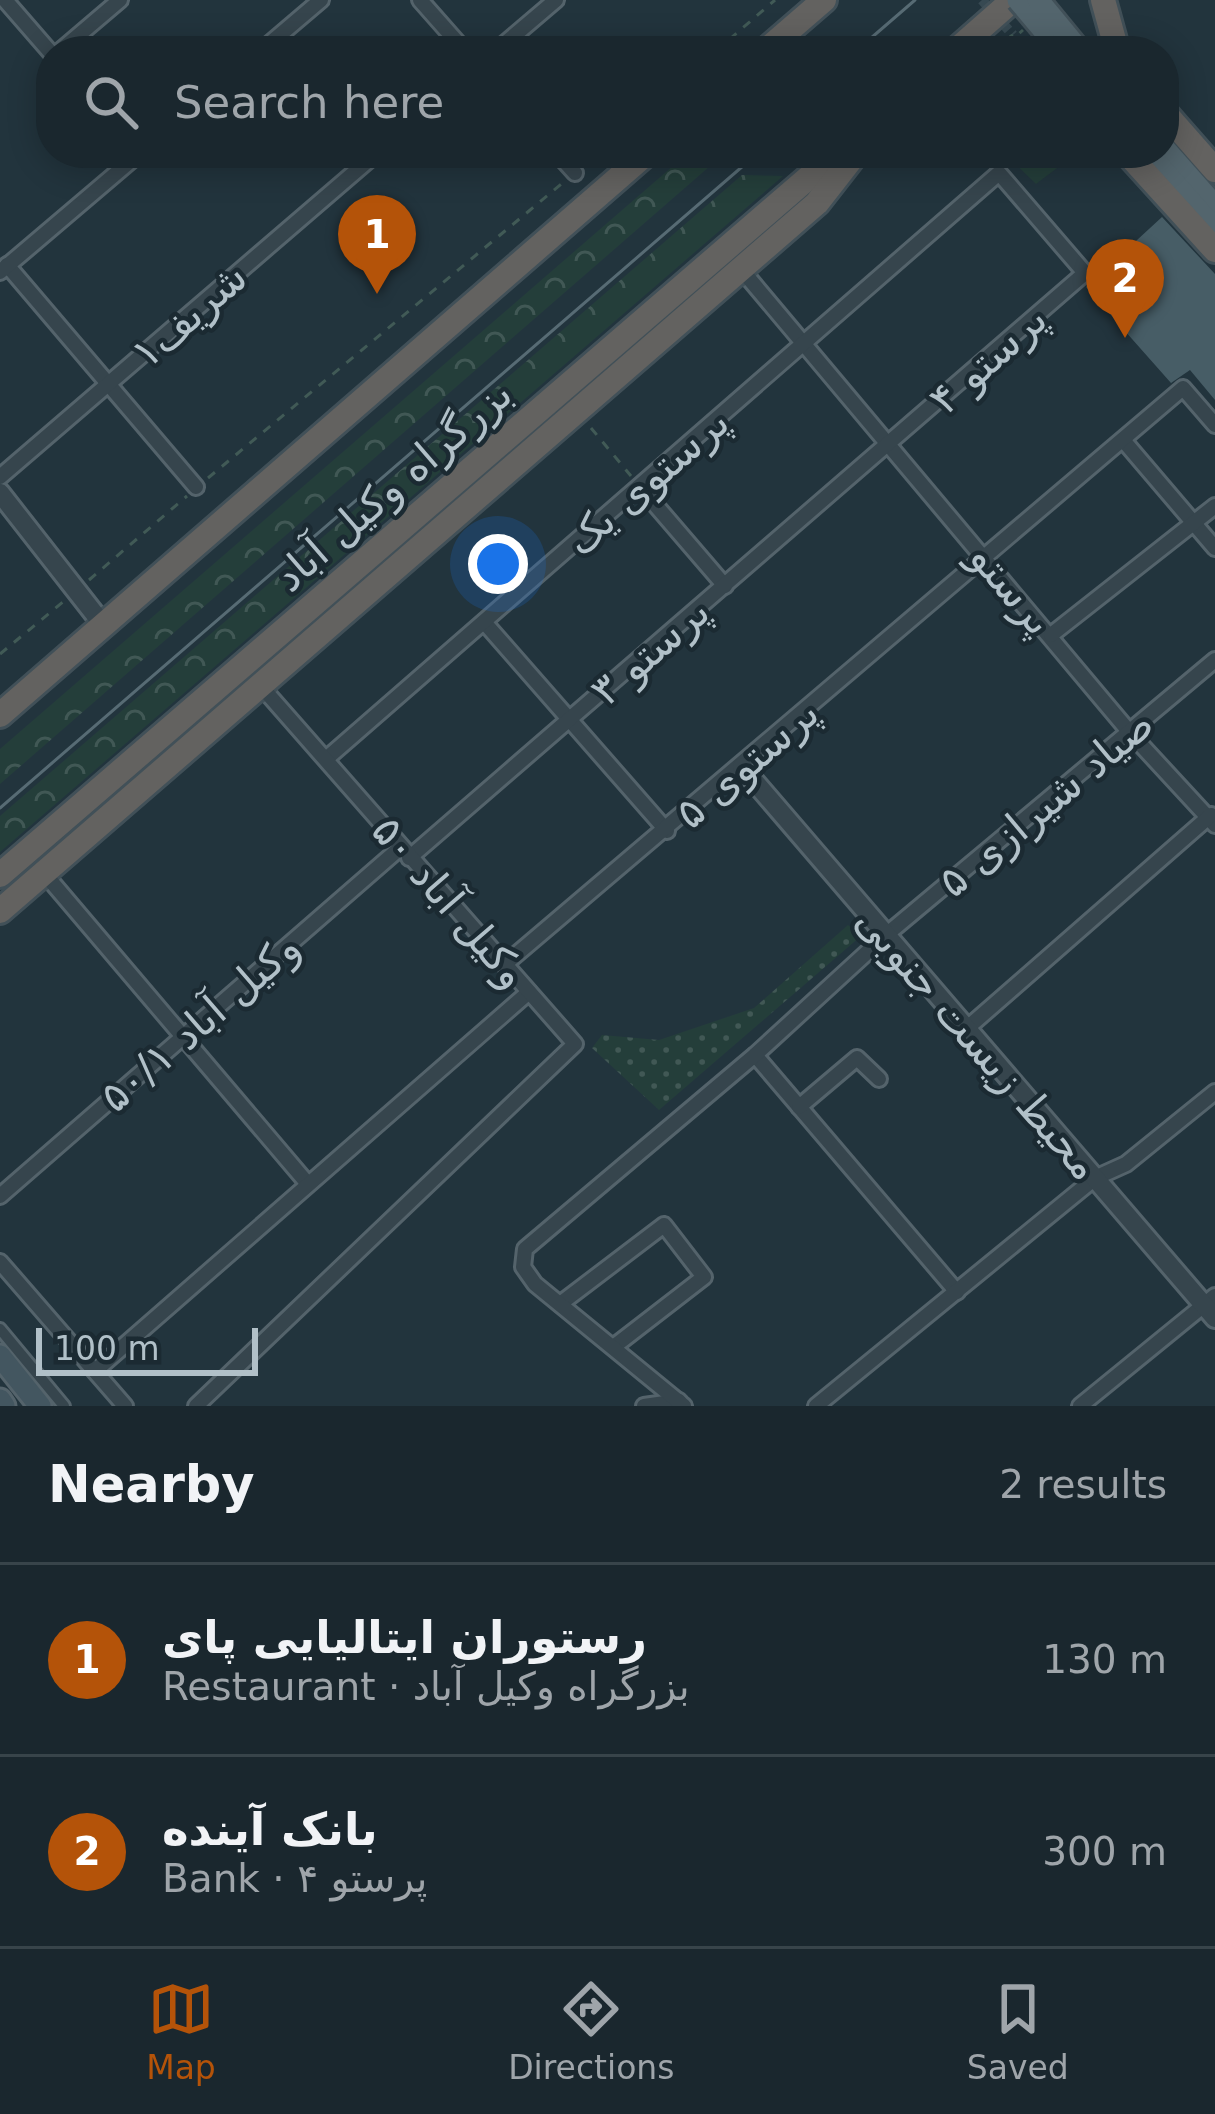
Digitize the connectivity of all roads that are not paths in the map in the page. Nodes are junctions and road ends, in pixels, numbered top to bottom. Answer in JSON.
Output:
{"nodes":[{"id":1,"x":5,"y":0,"type":"edge"},
{"id":2,"x":120,"y":0,"type":"edge"},
{"id":3,"x":321,"y":0,"type":"edge"},
{"id":4,"x":420,"y":0,"type":"edge"},
{"id":5,"x":556,"y":0,"type":"edge"},
{"id":6,"x":811,"y":0,"type":"edge"},
{"id":7,"x":824,"y":0,"type":"edge"},
{"id":8,"x":1016,"y":0,"type":"edge"},
{"id":9,"x":1038,"y":0,"type":"edge"},
{"id":10,"x":1103,"y":0,"type":"edge"},
{"id":11,"x":792,"y":27,"type":"junction"},
{"id":12,"x":37,"y":36,"type":"edge"},
{"id":13,"x":78,"y":36,"type":"edge"},
{"id":14,"x":279,"y":36,"type":"edge"},
{"id":15,"x":452,"y":36,"type":"edge"},
{"id":16,"x":514,"y":36,"type":"edge"},
{"id":17,"x":782,"y":36,"type":"edge"},
{"id":18,"x":973,"y":36,"type":"edge"},
{"id":19,"x":1050,"y":36,"type":"edge"},
{"id":20,"x":1068,"y":36,"type":"edge"},
{"id":21,"x":1111,"y":36,"type":"edge"},
{"id":22,"x":1179,"y":129,"type":"edge"},
{"id":23,"x":1179,"y":165,"type":"edge"},
{"id":24,"x":122,"y":168,"type":"edge"},
{"id":25,"x":360,"y":168,"type":"edge"},
{"id":26,"x":570,"y":168,"type":"edge"},
{"id":27,"x":630,"y":168,"type":"edge"},
{"id":28,"x":821,"y":168,"type":"edge"},
{"id":29,"x":844,"y":168,"type":"edge"},
{"id":30,"x":1141,"y":168,"type":"edge"},
{"id":31,"x":1161,"y":168,"type":"edge"},
{"id":32,"x":1215,"y":170,"type":"edge"},
{"id":33,"x":575,"y":173,"type":"road end"},
{"id":34,"x":1215,"y":206,"type":"edge"},
{"id":35,"x":1215,"y":229,"type":"edge"},
{"id":36,"x":1215,"y":250,"type":"edge"},
{"id":37,"x":4,"y":269,"type":"edge"},
{"id":38,"x":741,"y":269,"type":"junction"},
{"id":39,"x":1085,"y":273,"type":"joint"},
{"id":40,"x":805,"y":344,"type":"junction"},
{"id":41,"x":109,"y":383,"type":"junction"},
{"id":42,"x":1215,"y":425,"type":"edge"},
{"id":43,"x":1123,"y":440,"type":"junction"},
{"id":44,"x":891,"y":445,"type":"junction"},
{"id":45,"x":0,"y":477,"type":"edge"},
{"id":46,"x":640,"y":487,"type":"junction"},
{"id":47,"x":196,"y":488,"type":"road end"},
{"id":48,"x":0,"y":493,"type":"edge"},
{"id":49,"x":1215,"y":506,"type":"edge"},
{"id":50,"x":1193,"y":523,"type":"junction"},
{"id":51,"x":1215,"y":548,"type":"edge"},
{"id":52,"x":986,"y":557,"type":"junction"},
{"id":53,"x":725,"y":586,"type":"junction"},
{"id":54,"x":484,"y":622,"type":"junction"},
{"id":55,"x":104,"y":626,"type":"junction"},
{"id":56,"x":1051,"y":635,"type":"junction"},
{"id":57,"x":1215,"y":660,"type":"edge"},
{"id":58,"x":260,"y":686,"type":"junction"},
{"id":59,"x":226,"y":714,"type":"junction"},
{"id":60,"x":0,"y":715,"type":"edge"},
{"id":61,"x":570,"y":721,"type":"junction"},
{"id":62,"x":175,"y":725,"type":"junction"},
{"id":63,"x":1132,"y":735,"type":"junction"},
{"id":64,"x":326,"y":759,"type":"junction"},
{"id":65,"x":742,"y":767,"type":"junction"},
{"id":66,"x":1213,"y":818,"type":"edge"},
{"id":67,"x":667,"y":831,"type":"junction"},
{"id":68,"x":405,"y":853,"type":"junction"},
{"id":69,"x":44,"y":873,"type":"junction"},
{"id":70,"x":0,"y":875,"type":"edge"},
{"id":71,"x":0,"y":911,"type":"edge"},
{"id":72,"x":886,"y":935,"type":"junction"},
{"id":73,"x":504,"y":965,"type":"junction"},
{"id":74,"x":529,"y":992,"type":"junction"},
{"id":75,"x":965,"y":1030,"type":"junction"},
{"id":76,"x":181,"y":1036,"type":"junction"},
{"id":77,"x":755,"y":1055,"type":"junction"},
{"id":78,"x":879,"y":1079,"type":"dead end"},
{"id":79,"x":1215,"y":1092,"type":"edge"},
{"id":80,"x":799,"y":1106,"type":"junction"},
{"id":81,"x":1095,"y":1178,"type":"junction"},
{"id":82,"x":308,"y":1184,"type":"junction"},
{"id":83,"x":0,"y":1196,"type":"edge"},
{"id":84,"x":0,"y":1262,"type":"edge"},
{"id":85,"x":957,"y":1292,"type":"junction"},
{"id":86,"x":560,"y":1304,"type":"junction"},
{"id":87,"x":1211,"y":1306,"type":"edge"},
{"id":88,"x":0,"y":1329,"type":"edge"},
{"id":89,"x":616,"y":1346,"type":"junction"},
{"id":90,"x":0,"y":1356,"type":"edge"},
{"id":91,"x":95,"y":1371,"type":"junction"},
{"id":92,"x":682,"y":1403,"type":"edge"},
{"id":93,"x":40,"y":1406,"type":"edge"},
{"id":94,"x":64,"y":1406,"type":"edge"},
{"id":95,"x":124,"y":1406,"type":"edge"},
{"id":96,"x":196,"y":1406,"type":"edge"},
{"id":97,"x":644,"y":1406,"type":"edge"},
{"id":98,"x":816,"y":1406,"type":"edge"},
{"id":99,"x":1081,"y":1406,"type":"edge"}],
"edges":[{"from":1,"to":12,"type":"street"},
{"from":2,"to":13,"type":"street"},
{"from":3,"to":14,"type":"street"},
{"from":4,"to":15,"type":"street"},
{"from":5,"to":16,"type":"street"},
{"from":6,"to":11,"type":"highway"},
{"from":7,"to":11,"type":"highway"},
{"from":8,"to":18,"type":"highway"},
{"from":8,"to":19,"type":"main road","bridge":true},
{"from":9,"to":20,"type":"main road","bridge":true},
{"from":10,"to":21,"type":"highway"},
{"from":11,"to":17,"type":"highway"},
{"from":22,"to":32,"type":"highway"},
{"from":23,"to":34,"type":"main road"},
{"from":24,"to":37,"type":"street"},
{"from":25,"to":41,"type":"street","name":"شریف١"},
{"from":26,"to":33,"type":"street"},
{"from":27,"to":55,"type":"highway","name":"بزرگراه وکیل آباد"},
{"from":28,"to":62,"type":"highway","name":"بزرگراه وکیل آباد"},
{"from":29,"to":38,"type":"highway"},
{"from":30,"to":36,"type":"highway"},
{"from":31,"to":35,"type":"main road"},
{"from":37,"to":41,"type":"street"},
{"from":38,"to":40,"type":"street","name":"پرستو"},
{"from":38,"to":58,"type":"highway"},
{"from":39,"to":40,"type":"street","name":"پرستوی یک"},
{"from":39,"to":44,"type":"street","name":"پرستو ۴"},
{"from":40,"to":44,"type":"street","name":"پرستو"},
{"from":40,"to":46,"type":"street","name":"پرستوی یک"},
{"from":41,"to":45,"type":"street","name":"شریف١"},
{"from":41,"to":47,"type":"street"},
{"from":42,"to":43,"type":"street","name":"پرستوی ۵"},
{"from":43,"to":50,"type":"street"},
{"from":43,"to":52,"type":"street","name":"پرستوی ۵"},
{"from":44,"to":52,"type":"street","name":"پرستو"},
{"from":44,"to":53,"type":"street","name":"پرستو ۳"},
{"from":46,"to":53,"type":"street"},
{"from":46,"to":54,"type":"street","name":"پرستوی یک"},
{"from":48,"to":55,"type":"street"},
{"from":49,"to":50,"type":"street"},
{"from":50,"to":51,"type":"street"},
{"from":50,"to":56,"type":"street"},
{"from":52,"to":56,"type":"street","name":"پرستو"},
{"from":52,"to":65,"type":"street","name":"پرستوی ۵"},
{"from":53,"to":61,"type":"street","name":"پرستو ۳"},
{"from":54,"to":61,"type":"street"},
{"from":54,"to":64,"type":"street","name":"پرستوی یک"},
{"from":55,"to":60,"type":"highway","name":"بزرگراه وکیل آباد"},
{"from":56,"to":63,"type":"street","name":"پرستو"},
{"from":57,"to":63,"type":"street","name":"صیاد شیرازی ۵"},
{"from":58,"to":59,"type":"highway"},
{"from":58,"to":64,"type":"street","name":"۵۰ وکیل آباد"},
{"from":59,"to":62,"type":"highway"},
{"from":59,"to":69,"type":"highway"},
{"from":61,"to":67,"type":"street"},
{"from":61,"to":68,"type":"street","name":"پرستو ۳"},
{"from":62,"to":70,"type":"highway","name":"بزرگراه وکیل آباد"},
{"from":63,"to":66,"type":"street","name":"پرستو"},
{"from":63,"to":72,"type":"street","name":"صیاد شیرازی ۵"},
{"from":64,"to":68,"type":"street","name":"۵۰ وکیل آباد"},
{"from":65,"to":67,"type":"street","name":"پرستوی ۵"},
{"from":65,"to":72,"type":"street","name":"محیط زیست جنوبی"},
{"from":66,"to":75,"type":"street"},
{"from":67,"to":73,"type":"street","name":"پرستوی ۵"},
{"from":68,"to":73,"type":"street","name":"۵۰ وکیل آباد"},
{"from":68,"to":76,"type":"street","name":"وکیل آباد ۵۰/۱"},
{"from":69,"to":71,"type":"highway"},
{"from":69,"to":76,"type":"street"},
{"from":72,"to":75,"type":"street","name":"محیط زیست جنوبی"},
{"from":72,"to":77,"type":"street","name":"صیاد شیرازی ۵"},
{"from":73,"to":74,"type":"street","name":"۵۰ وکیل آباد"},
{"from":74,"to":82,"type":"street"},
{"from":74,"to":96,"type":"street","name":"۵۰ وکیل آباد"},
{"from":75,"to":81,"type":"street","name":"محیط زیست جنوبی"},
{"from":76,"to":82,"type":"street"},
{"from":76,"to":83,"type":"street","name":"وکیل آباد ۵۰/۱"},
{"from":77,"to":80,"type":"street"},
{"from":77,"to":86,"type":"street","name":"صیاد شیرازی ۵"},
{"from":78,"to":80,"type":"street"},
{"from":79,"to":81,"type":"street"},
{"from":80,"to":85,"type":"street"},
{"from":81,"to":85,"type":"street"},
{"from":81,"to":87,"type":"street","name":"محیط زیست جنوبی"},
{"from":82,"to":91,"type":"street"},
{"from":84,"to":91,"type":"street"},
{"from":85,"to":98,"type":"street"},
{"from":86,"to":89,"type":"street"},
{"from":86,"to":89,"type":"street"},
{"from":87,"to":99,"type":"street"},
{"from":88,"to":94,"type":"street"},
{"from":89,"to":92,"type":"street"},
{"from":90,"to":93,"type":"main road"},
{"from":91,"to":95,"type":"street"},
{"from":92,"to":97,"type":"street"}]}
